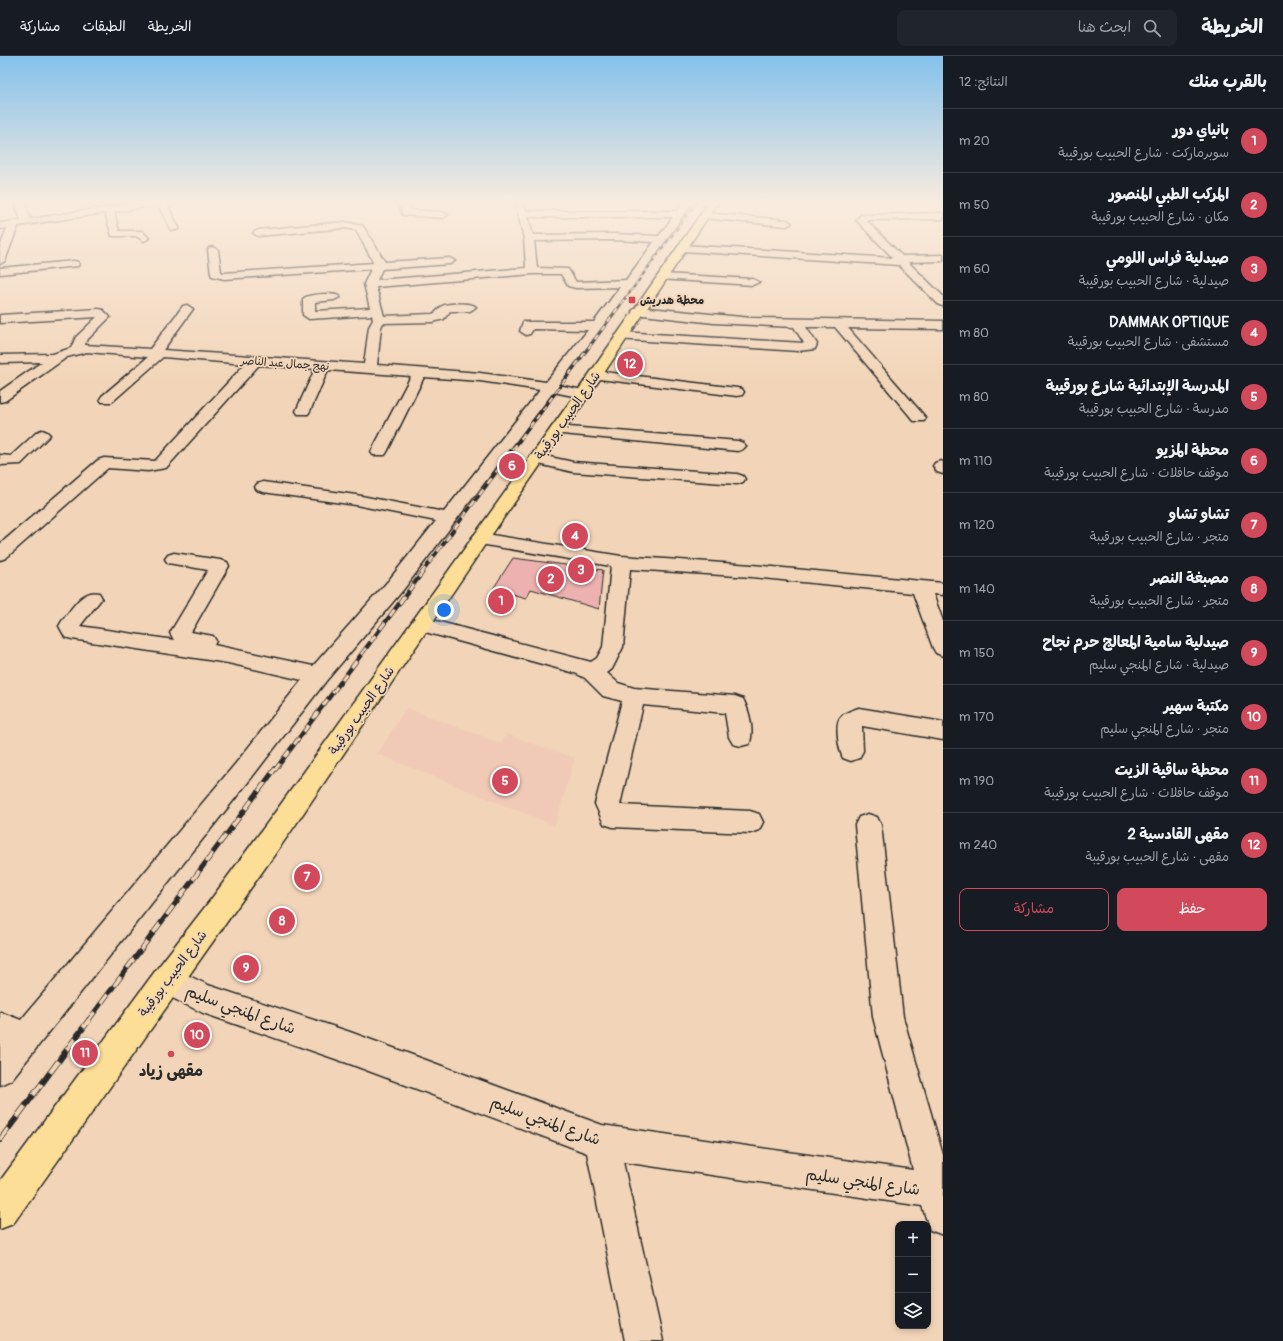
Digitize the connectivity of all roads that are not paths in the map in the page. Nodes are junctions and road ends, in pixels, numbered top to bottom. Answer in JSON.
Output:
{"nodes":[{"id":1,"x":214,"y":262,"type":"edge"},
{"id":2,"x":380,"y":262,"type":"edge"},
{"id":3,"x":432,"y":262,"type":"edge"},
{"id":4,"x":531,"y":262,"type":"edge"},
{"id":5,"x":645,"y":262,"type":"edge"},
{"id":6,"x":673,"y":262,"type":"edge"},
{"id":7,"x":901,"y":262,"type":"edge"},
{"id":8,"x":74,"y":264,"type":"dead end"},
{"id":9,"x":377,"y":265,"type":"junction"},
{"id":10,"x":0,"y":271,"type":"edge"},
{"id":11,"x":532,"y":271,"type":"junction"},
{"id":12,"x":663,"y":277,"type":"junction"},
{"id":13,"x":753,"y":282,"type":"dead end"},
{"id":14,"x":630,"y":283,"type":"junction"},
{"id":15,"x":370,"y":284,"type":"junction"},
{"id":16,"x":334,"y":297,"type":"dead end"},
{"id":17,"x":943,"y":303,"type":"edge"},
{"id":18,"x":470,"y":307,"type":"dead end"},
{"id":19,"x":187,"y":309,"type":"dead end"},
{"id":20,"x":638,"y":311,"type":"junction"},
{"id":21,"x":378,"y":316,"type":"junction"},
{"id":22,"x":0,"y":319,"type":"edge"},
{"id":23,"x":797,"y":322,"type":"junction"},
{"id":24,"x":837,"y":322,"type":"junction"},
{"id":25,"x":943,"y":325,"type":"edge"},
{"id":26,"x":597,"y":326,"type":"junction"},
{"id":27,"x":526,"y":331,"type":"dead end"},
{"id":28,"x":622,"y":336,"type":"junction"},
{"id":29,"x":78,"y":349,"type":"junction"},
{"id":30,"x":156,"y":354,"type":"junction"},
{"id":31,"x":56,"y":358,"type":"junction"},
{"id":32,"x":0,"y":359,"type":"edge"},
{"id":33,"x":256,"y":361,"type":"junction"},
{"id":34,"x":323,"y":366,"type":"junction"},
{"id":35,"x":370,"y":370,"type":"junction"},
{"id":36,"x":419,"y":373,"type":"junction"},
{"id":37,"x":596,"y":375,"type":"junction"},
{"id":38,"x":550,"y":387,"type":"junction"},
{"id":39,"x":737,"y":392,"type":"dead end"},
{"id":40,"x":583,"y":394,"type":"junction"},
{"id":41,"x":1,"y":399,"type":"edge"},
{"id":42,"x":108,"y":399,"type":"dead end"},
{"id":43,"x":303,"y":411,"type":"dead end"},
{"id":44,"x":919,"y":418,"type":"dead end"},
{"id":45,"x":557,"y":430,"type":"junction"},
{"id":46,"x":42,"y":435,"type":"dead end"},
{"id":47,"x":738,"y":446,"type":"dead end"},
{"id":48,"x":379,"y":452,"type":"dead end"},
{"id":49,"x":536,"y":459,"type":"junction"},
{"id":50,"x":0,"y":460,"type":"edge"},
{"id":51,"x":737,"y":479,"type":"dead end"},
{"id":52,"x":263,"y":487,"type":"dead end"},
{"id":53,"x":448,"y":518,"type":"junction"},
{"id":54,"x":480,"y":539,"type":"junction"},
{"id":55,"x":0,"y":554,"type":"edge"},
{"id":56,"x":174,"y":559,"type":"dead end"},
{"id":57,"x":621,"y":562,"type":"junction"},
{"id":58,"x":920,"y":586,"type":"junction"},
{"id":59,"x":943,"y":588,"type":"edge"},
{"id":60,"x":92,"y":598,"type":"dead end"},
{"id":61,"x":421,"y":624,"type":"junction"},
{"id":62,"x":943,"y":648,"type":"edge"},
{"id":63,"x":322,"y":670,"type":"junction"},
{"id":64,"x":593,"y":672,"type":"junction"},
{"id":65,"x":634,"y":696,"type":"junction"},
{"id":66,"x":943,"y":731,"type":"edge"},
{"id":67,"x":741,"y":737,"type":"dead end"},
{"id":68,"x":851,"y":751,"type":"dead end"},
{"id":69,"x":750,"y":822,"type":"dead end"},
{"id":70,"x":868,"y":825,"type":"dead end"},
{"id":71,"x":166,"y":980,"type":"junction"},
{"id":72,"x":13,"y":1032,"type":"edge"},
{"id":73,"x":0,"y":1069,"type":"edge"},
{"id":74,"x":602,"y":1142,"type":"junction"},
{"id":75,"x":941,"y":1200,"type":"edge"},
{"id":76,"x":0,"y":1211,"type":"edge"},
{"id":77,"x":644,"y":1341,"type":"edge"}],
"edges":[{"from":1,"to":9,"type":"street"},
{"from":2,"to":9,"type":"street"},
{"from":3,"to":9,"type":"street"},
{"from":4,"to":11,"type":"street"},
{"from":5,"to":14,"type":"street"},
{"from":6,"to":12,"type":"main road","name":"شارع الحبيب بورقيبة"},
{"from":7,"to":17,"type":"street"},
{"from":8,"to":10,"type":"street"},
{"from":9,"to":15,"type":"street"},
{"from":11,"to":14,"type":"street"},
{"from":11,"to":15,"type":"street"},
{"from":12,"to":13,"type":"street"},
{"from":12,"to":20,"type":"main road","name":"شارع الحبيب بورقيبة"},
{"from":14,"to":26,"type":"street"},
{"from":15,"to":21,"type":"street"},
{"from":16,"to":21,"type":"street"},
{"from":18,"to":21,"type":"street"},
{"from":19,"to":30,"type":"street"},
{"from":20,"to":23,"type":"street"},
{"from":20,"to":28,"type":"main road","name":"شارع الحبيب بورقيبة"},
{"from":21,"to":35,"type":"street"},
{"from":22,"to":29,"type":"street"},
{"from":23,"to":24,"type":"street"},
{"from":23,"to":28,"type":"street"},
{"from":24,"to":25,"type":"street"},
{"from":24,"to":44,"type":"street"},
{"from":26,"to":27,"type":"street"},
{"from":26,"to":38,"type":"street"},
{"from":28,"to":37,"type":"main road","name":"شارع الحبيب بورقيبة"},
{"from":29,"to":30,"type":"street","name":"نهج جمال عبد الناصر"},
{"from":29,"to":31,"type":"street","name":"نهج جمال عبد الناصر"},
{"from":30,"to":33,"type":"street","name":"نهج جمال عبد الناصر"},
{"from":30,"to":42,"type":"street"},
{"from":31,"to":32,"type":"street"},
{"from":31,"to":41,"type":"street","name":"نهج جمال عبد الناصر"},
{"from":33,"to":34,"type":"street","name":"نهج جمال عبد الناصر"},
{"from":33,"to":55,"type":"street"},
{"from":34,"to":35,"type":"street","name":"نهج جمال عبد الناصر"},
{"from":34,"to":43,"type":"street"},
{"from":35,"to":36,"type":"street","name":"نهج جمال عبد الناصر"},
{"from":36,"to":38,"type":"street","name":"نهج جمال عبد الناصر"},
{"from":36,"to":48,"type":"street"},
{"from":37,"to":39,"type":"street"},
{"from":37,"to":40,"type":"main road","name":"شارع الحبيب بورقيبة"},
{"from":38,"to":40,"type":"street","name":"نهج جمال عبد الناصر"},
{"from":38,"to":53,"type":"street"},
{"from":40,"to":45,"type":"main road","name":"شارع الحبيب بورقيبة"},
{"from":45,"to":47,"type":"street"},
{"from":45,"to":49,"type":"main road","name":"شارع الحبيب بورقيبة"},
{"from":46,"to":50,"type":"street"},
{"from":49,"to":51,"type":"street"},
{"from":49,"to":54,"type":"main road","name":"شارع الحبيب بورقيبة"},
{"from":52,"to":53,"type":"street"},
{"from":53,"to":63,"type":"street"},
{"from":54,"to":57,"type":"street"},
{"from":54,"to":61,"type":"main road","name":"شارع الحبيب بورقيبة"},
{"from":56,"to":63,"type":"street"},
{"from":57,"to":58,"type":"street"},
{"from":57,"to":64,"type":"street"},
{"from":58,"to":59,"type":"street"},
{"from":58,"to":62,"type":"street"},
{"from":60,"to":63,"type":"street"},
{"from":61,"to":64,"type":"street"},
{"from":61,"to":71,"type":"main road","name":"شارع الحبيب بورقيبة"},
{"from":63,"to":72,"type":"street"},
{"from":64,"to":65,"type":"street"},
{"from":65,"to":67,"type":"street"},
{"from":65,"to":69,"type":"street"},
{"from":66,"to":68,"type":"street"},
{"from":70,"to":75,"type":"street"},
{"from":71,"to":74,"type":"street","name":"شارع المنجي سليم"},
{"from":71,"to":76,"type":"main road","name":"شارع الحبيب بورقيبة"},
{"from":72,"to":73,"type":"street"},
{"from":74,"to":75,"type":"street","name":"شارع المنجي سليم"},
{"from":74,"to":77,"type":"street"}]}
